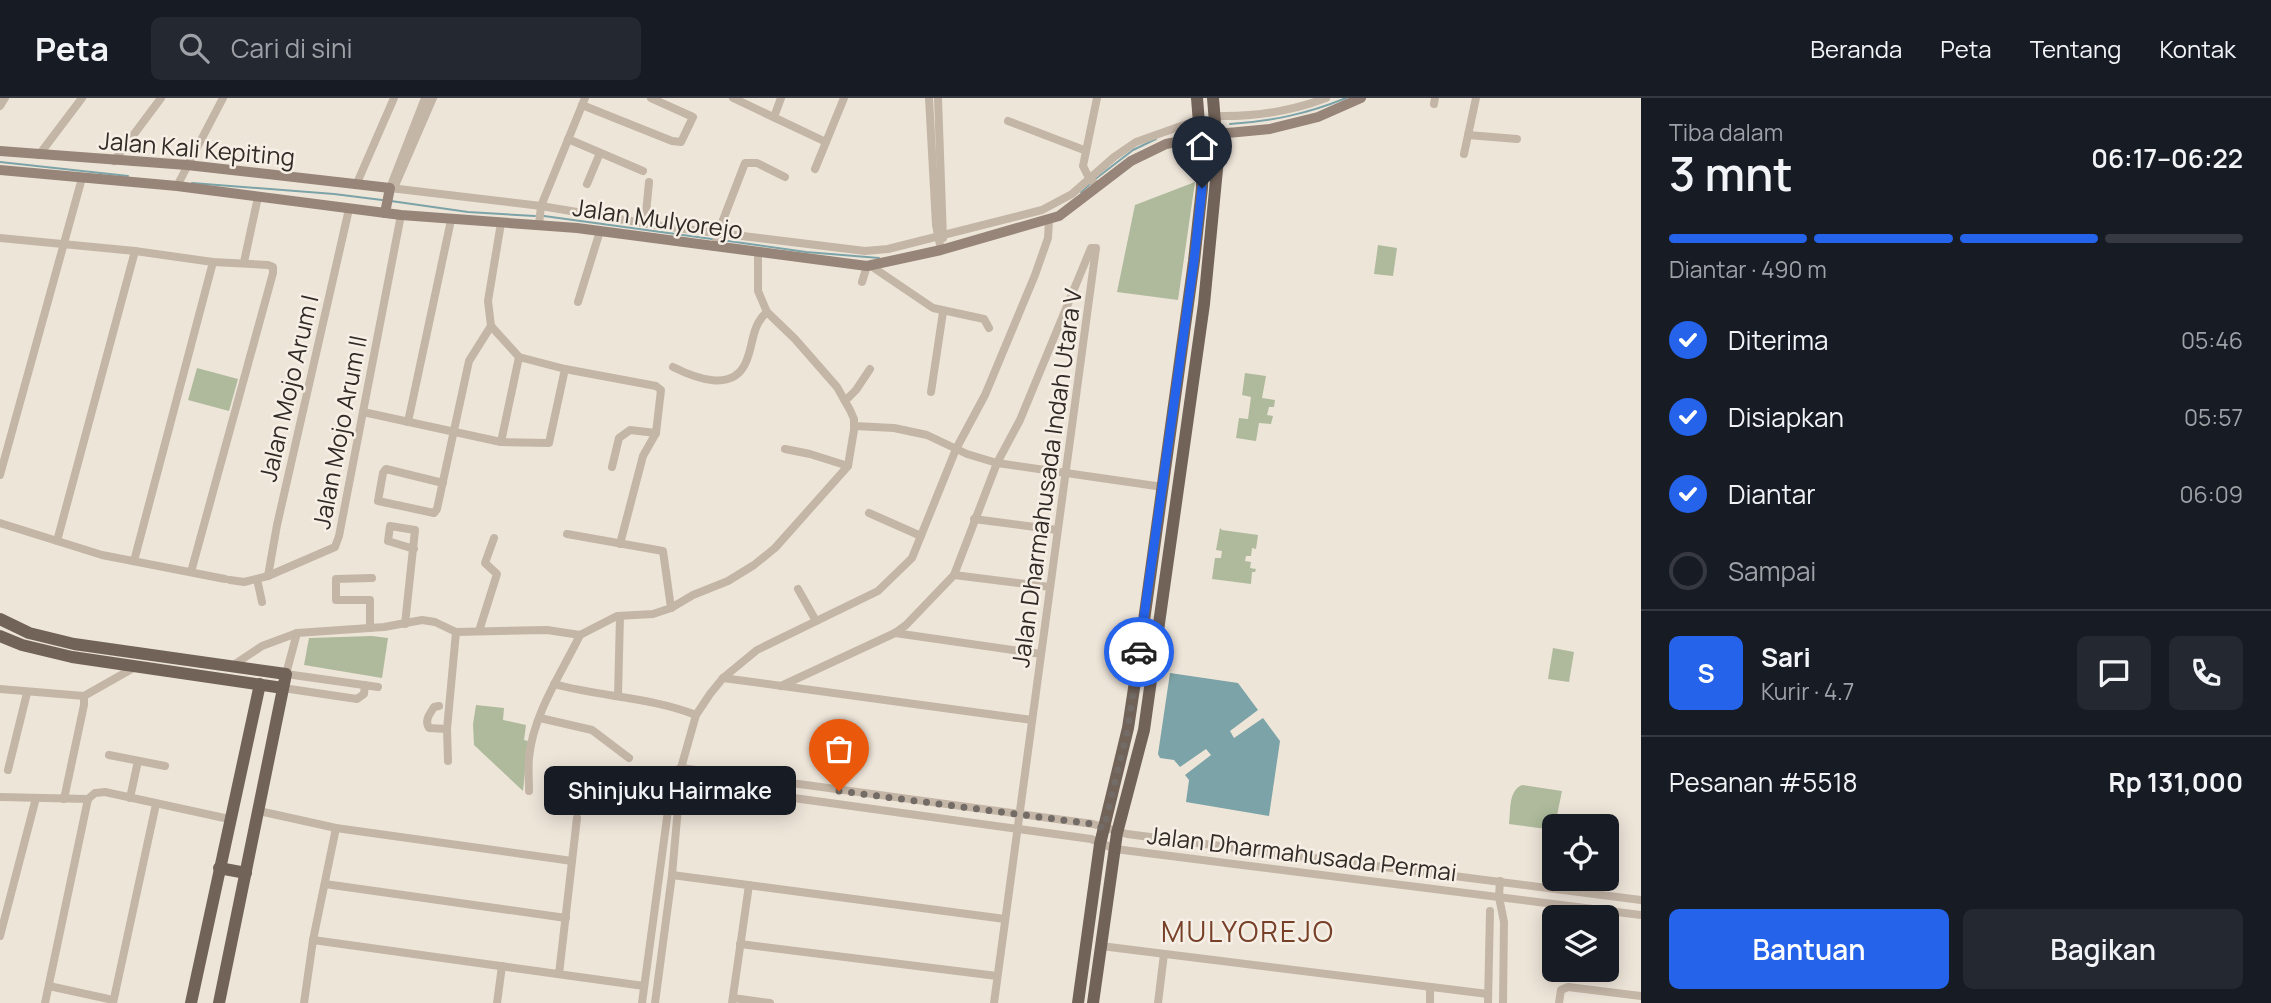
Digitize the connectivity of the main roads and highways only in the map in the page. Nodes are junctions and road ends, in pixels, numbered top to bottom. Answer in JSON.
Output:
{"nodes":[{"id":1,"x":1197,"y":98,"type":"edge"},
{"id":2,"x":1213,"y":98,"type":"edge"},
{"id":3,"x":1361,"y":98,"type":"edge"},
{"id":4,"x":1327,"y":104,"type":"edge"},
{"id":5,"x":1217,"y":125,"type":"junction"},
{"id":6,"x":1199,"y":128,"type":"junction"},
{"id":7,"x":1178,"y":140,"type":"junction"},
{"id":8,"x":0,"y":151,"type":"edge"},
{"id":9,"x":1202,"y":160,"type":"junction"},
{"id":10,"x":0,"y":170,"type":"edge"},
{"id":11,"x":389,"y":197,"type":"junction"},
{"id":12,"x":0,"y":619,"type":"edge"},
{"id":13,"x":0,"y":636,"type":"edge"},
{"id":14,"x":73,"y":651,"type":"junction"},
{"id":15,"x":260,"y":684,"type":"junction"},
{"id":16,"x":283,"y":688,"type":"junction"},
{"id":17,"x":219,"y":868,"type":"junction"},
{"id":18,"x":246,"y":873,"type":"junction"},
{"id":19,"x":191,"y":1003,"type":"edge"},
{"id":20,"x":219,"y":1003,"type":"edge"},
{"id":21,"x":1078,"y":1003,"type":"edge"},
{"id":22,"x":1093,"y":1003,"type":"edge"}],
"edges":[{"from":1,"to":6,"type":"main road"},
{"from":2,"to":5,"type":"main road"},
{"from":3,"to":4,"type":"main road","name":"Jalan Mulyorejo"},
{"from":4,"to":5,"type":"main road","name":"Jalan Mulyorejo"},
{"from":5,"to":6,"type":"main road","name":"Jalan Mulyorejo"},
{"from":5,"to":22,"type":"main road"},
{"from":6,"to":7,"type":"main road","name":"Jalan Mulyorejo"},
{"from":6,"to":9,"type":"main road"},
{"from":7,"to":9,"type":"main road"},
{"from":7,"to":11,"type":"main road","name":"Jalan Mulyorejo"},
{"from":8,"to":11,"type":"main road","name":"Jalan Kali Kepiting"},
{"from":9,"to":21,"type":"main road"},
{"from":10,"to":11,"type":"main road","name":"Jalan Mulyorejo"},
{"from":12,"to":14,"type":"main road"},
{"from":13,"to":14,"type":"main road"},
{"from":14,"to":15,"type":"main road"},
{"from":14,"to":16,"type":"main road"},
{"from":15,"to":16,"type":"main road"},
{"from":15,"to":17,"type":"main road"},
{"from":16,"to":18,"type":"main road"},
{"from":17,"to":18,"type":"main road"},
{"from":17,"to":19,"type":"main road"},
{"from":18,"to":20,"type":"main road"}]}
